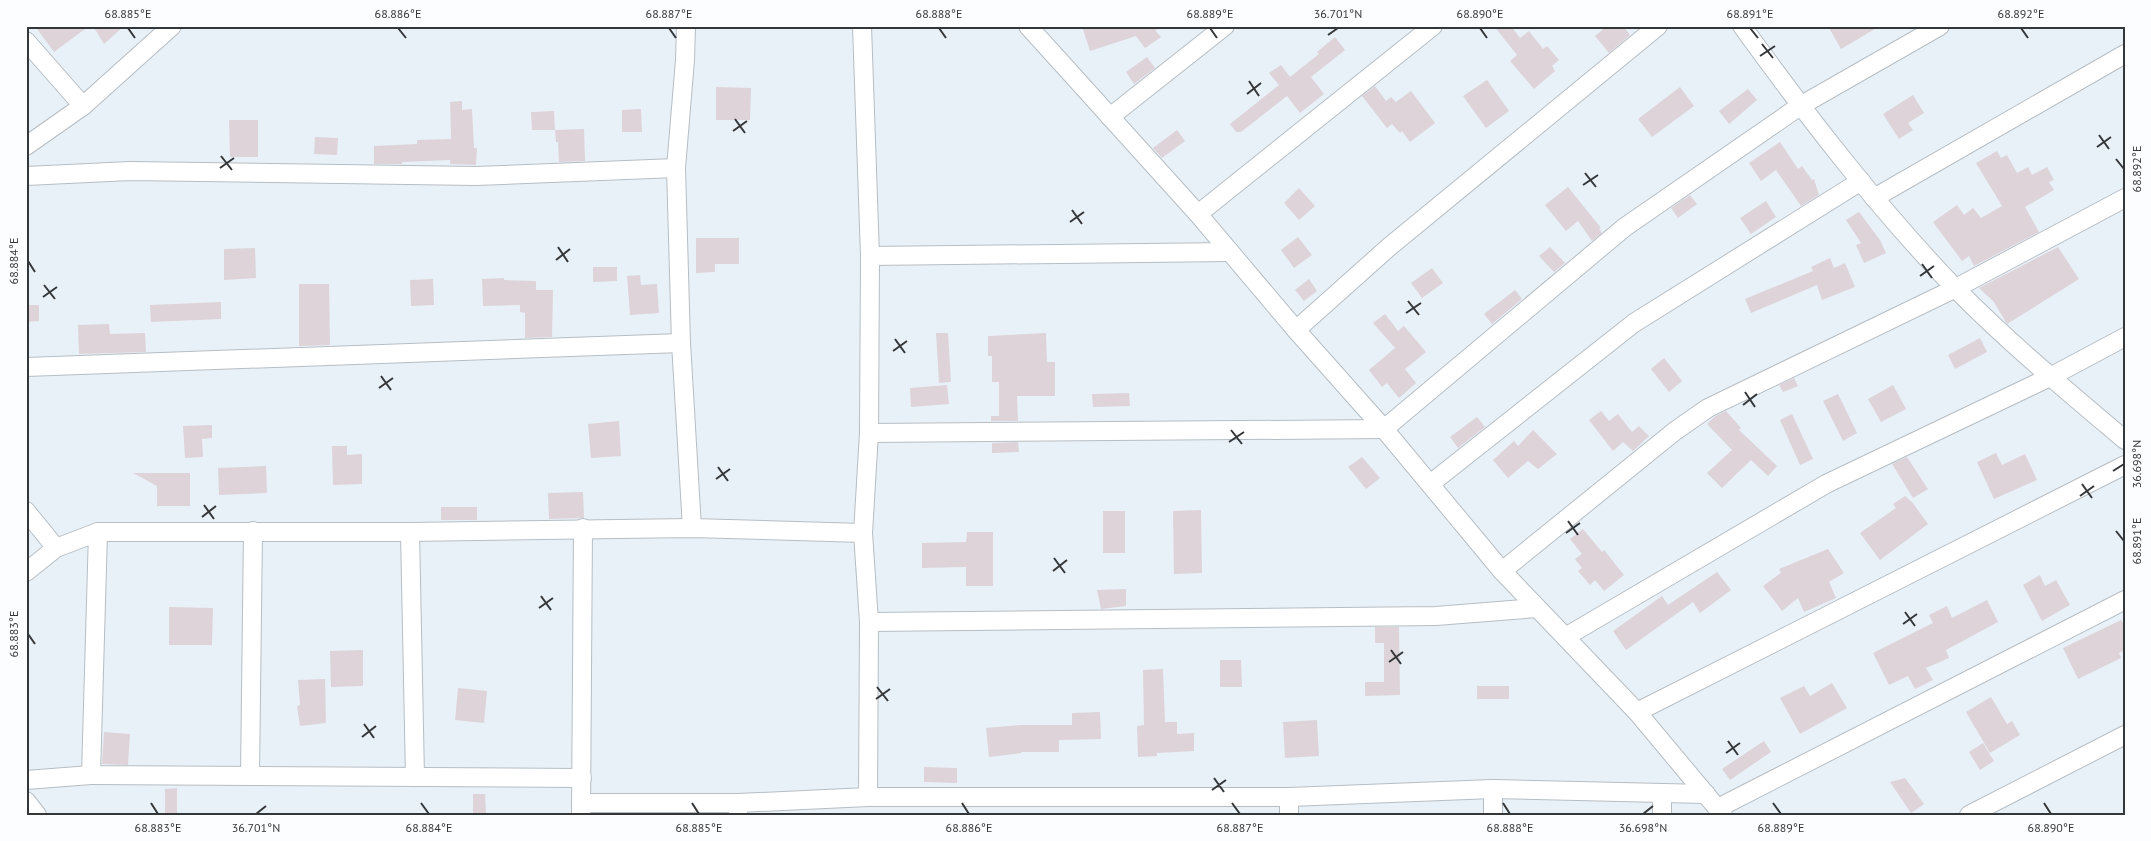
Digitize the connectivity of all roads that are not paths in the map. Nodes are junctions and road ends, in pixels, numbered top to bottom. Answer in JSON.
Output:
{"nodes":[{"id":1,"x":686,"y":26,"type":"edge"},
{"id":2,"x":862,"y":26,"type":"edge"},
{"id":3,"x":1028,"y":26,"type":"edge"},
{"id":4,"x":1225,"y":26,"type":"edge"},
{"id":5,"x":1433,"y":26,"type":"edge"},
{"id":6,"x":1658,"y":26,"type":"edge"},
{"id":7,"x":1742,"y":26,"type":"edge"},
{"id":8,"x":1940,"y":26,"type":"edge"},
{"id":9,"x":169,"y":27,"type":"edge"},
{"id":10,"x":26,"y":41,"type":"edge"},
{"id":11,"x":2125,"y":54,"type":"edge"},
{"id":12,"x":83,"y":106,"type":"junction"},
{"id":13,"x":1800,"y":106,"type":"junction"},
{"id":14,"x":1110,"y":117,"type":"junction"},
{"id":15,"x":26,"y":146,"type":"edge"},
{"id":16,"x":676,"y":168,"type":"junction"},
{"id":17,"x":26,"y":176,"type":"edge"},
{"id":18,"x":1861,"y":181,"type":"junction"},
{"id":19,"x":1874,"y":198,"type":"junction"},
{"id":20,"x":2125,"y":198,"type":"edge"},
{"id":21,"x":1198,"y":214,"type":"junction"},
{"id":22,"x":1230,"y":252,"type":"junction"},
{"id":23,"x":870,"y":256,"type":"junction"},
{"id":24,"x":1956,"y":288,"type":"junction"},
{"id":25,"x":1296,"y":330,"type":"junction"},
{"id":26,"x":2125,"y":337,"type":"edge"},
{"id":27,"x":681,"y":342,"type":"junction"},
{"id":28,"x":26,"y":367,"type":"edge"},
{"id":29,"x":2050,"y":377,"type":"junction"},
{"id":30,"x":1384,"y":429,"type":"junction"},
{"id":31,"x":869,"y":433,"type":"junction"},
{"id":32,"x":2125,"y":440,"type":"edge"},
{"id":33,"x":2125,"y":464,"type":"edge"},
{"id":34,"x":1430,"y":484,"type":"junction"},
{"id":35,"x":26,"y":512,"type":"edge"},
{"id":36,"x":583,"y":528,"type":"junction"},
{"id":37,"x":692,"y":528,"type":"junction"},
{"id":38,"x":253,"y":531,"type":"junction"},
{"id":39,"x":98,"y":532,"type":"junction"},
{"id":40,"x":410,"y":532,"type":"junction"},
{"id":41,"x":863,"y":533,"type":"junction"},
{"id":42,"x":56,"y":548,"type":"junction"},
{"id":43,"x":1502,"y":570,"type":"junction"},
{"id":44,"x":26,"y":572,"type":"edge"},
{"id":45,"x":2125,"y":600,"type":"edge"},
{"id":46,"x":1537,"y":608,"type":"junction"},
{"id":47,"x":869,"y":622,"type":"junction"},
{"id":48,"x":1567,"y":636,"type":"junction"},
{"id":49,"x":1638,"y":712,"type":"junction"},
{"id":50,"x":2125,"y":735,"type":"edge"},
{"id":51,"x":91,"y":775,"type":"junction"},
{"id":52,"x":250,"y":776,"type":"junction"},
{"id":53,"x":415,"y":777,"type":"junction"},
{"id":54,"x":582,"y":778,"type":"junction"},
{"id":55,"x":26,"y":780,"type":"edge"},
{"id":56,"x":1493,"y":789,"type":"junction"},
{"id":57,"x":1706,"y":794,"type":"junction"},
{"id":58,"x":1662,"y":795,"type":"junction"},
{"id":59,"x":868,"y":796,"type":"junction"},
{"id":60,"x":1289,"y":797,"type":"junction"},
{"id":61,"x":26,"y":801,"type":"edge"},
{"id":62,"x":581,"y":809,"type":"edge"},
{"id":63,"x":738,"y":809,"type":"edge"},
{"id":64,"x":1720,"y":812,"type":"edge"},
{"id":65,"x":37,"y":815,"type":"edge"},
{"id":66,"x":1289,"y":815,"type":"edge"},
{"id":67,"x":1494,"y":815,"type":"edge"},
{"id":68,"x":1662,"y":815,"type":"edge"},
{"id":69,"x":1969,"y":815,"type":"edge"}],
"edges":[{"from":1,"to":16,"type":"street"},
{"from":2,"to":23,"type":"street"},
{"from":3,"to":14,"type":"street"},
{"from":4,"to":14,"type":"street"},
{"from":5,"to":21,"type":"street"},
{"from":6,"to":25,"type":"street"},
{"from":7,"to":13,"type":"street"},
{"from":8,"to":13,"type":"street"},
{"from":9,"to":12,"type":"street"},
{"from":10,"to":12,"type":"street"},
{"from":11,"to":19,"type":"street"},
{"from":12,"to":15,"type":"street"},
{"from":13,"to":18,"type":"street"},
{"from":13,"to":30,"type":"street"},
{"from":14,"to":21,"type":"street"},
{"from":16,"to":17,"type":"street"},
{"from":16,"to":27,"type":"street"},
{"from":18,"to":19,"type":"street"},
{"from":18,"to":34,"type":"street"},
{"from":19,"to":24,"type":"street"},
{"from":20,"to":24,"type":"street"},
{"from":21,"to":22,"type":"street"},
{"from":22,"to":23,"type":"street"},
{"from":22,"to":25,"type":"street"},
{"from":23,"to":31,"type":"street"},
{"from":24,"to":29,"type":"street"},
{"from":24,"to":43,"type":"street"},
{"from":25,"to":30,"type":"street"},
{"from":26,"to":29,"type":"street"},
{"from":27,"to":28,"type":"street"},
{"from":27,"to":37,"type":"street"},
{"from":29,"to":32,"type":"street"},
{"from":29,"to":48,"type":"street"},
{"from":30,"to":31,"type":"street"},
{"from":30,"to":34,"type":"street"},
{"from":31,"to":41,"type":"street"},
{"from":33,"to":49,"type":"street"},
{"from":34,"to":43,"type":"street"},
{"from":35,"to":42,"type":"street"},
{"from":36,"to":37,"type":"street"},
{"from":36,"to":40,"type":"street"},
{"from":36,"to":54,"type":"street"},
{"from":37,"to":41,"type":"street"},
{"from":38,"to":39,"type":"street"},
{"from":38,"to":40,"type":"street"},
{"from":38,"to":52,"type":"street"},
{"from":39,"to":42,"type":"street"},
{"from":39,"to":51,"type":"street"},
{"from":40,"to":53,"type":"street"},
{"from":41,"to":47,"type":"street"},
{"from":42,"to":44,"type":"street"},
{"from":43,"to":46,"type":"street"},
{"from":45,"to":64,"type":"street"},
{"from":46,"to":47,"type":"street"},
{"from":46,"to":48,"type":"street"},
{"from":47,"to":59,"type":"street"},
{"from":48,"to":49,"type":"street"},
{"from":49,"to":57,"type":"street"},
{"from":50,"to":69,"type":"street"},
{"from":51,"to":52,"type":"street"},
{"from":51,"to":55,"type":"street"},
{"from":52,"to":53,"type":"street"},
{"from":53,"to":54,"type":"street"},
{"from":54,"to":62,"type":"street"},
{"from":56,"to":58,"type":"street"},
{"from":56,"to":60,"type":"street"},
{"from":56,"to":67,"type":"street"},
{"from":57,"to":58,"type":"street"},
{"from":57,"to":64,"type":"street"},
{"from":58,"to":68,"type":"street"},
{"from":59,"to":60,"type":"street"},
{"from":59,"to":63,"type":"street"},
{"from":60,"to":66,"type":"street"},
{"from":61,"to":65,"type":"street"},
{"from":62,"to":63,"type":"street"}]}
